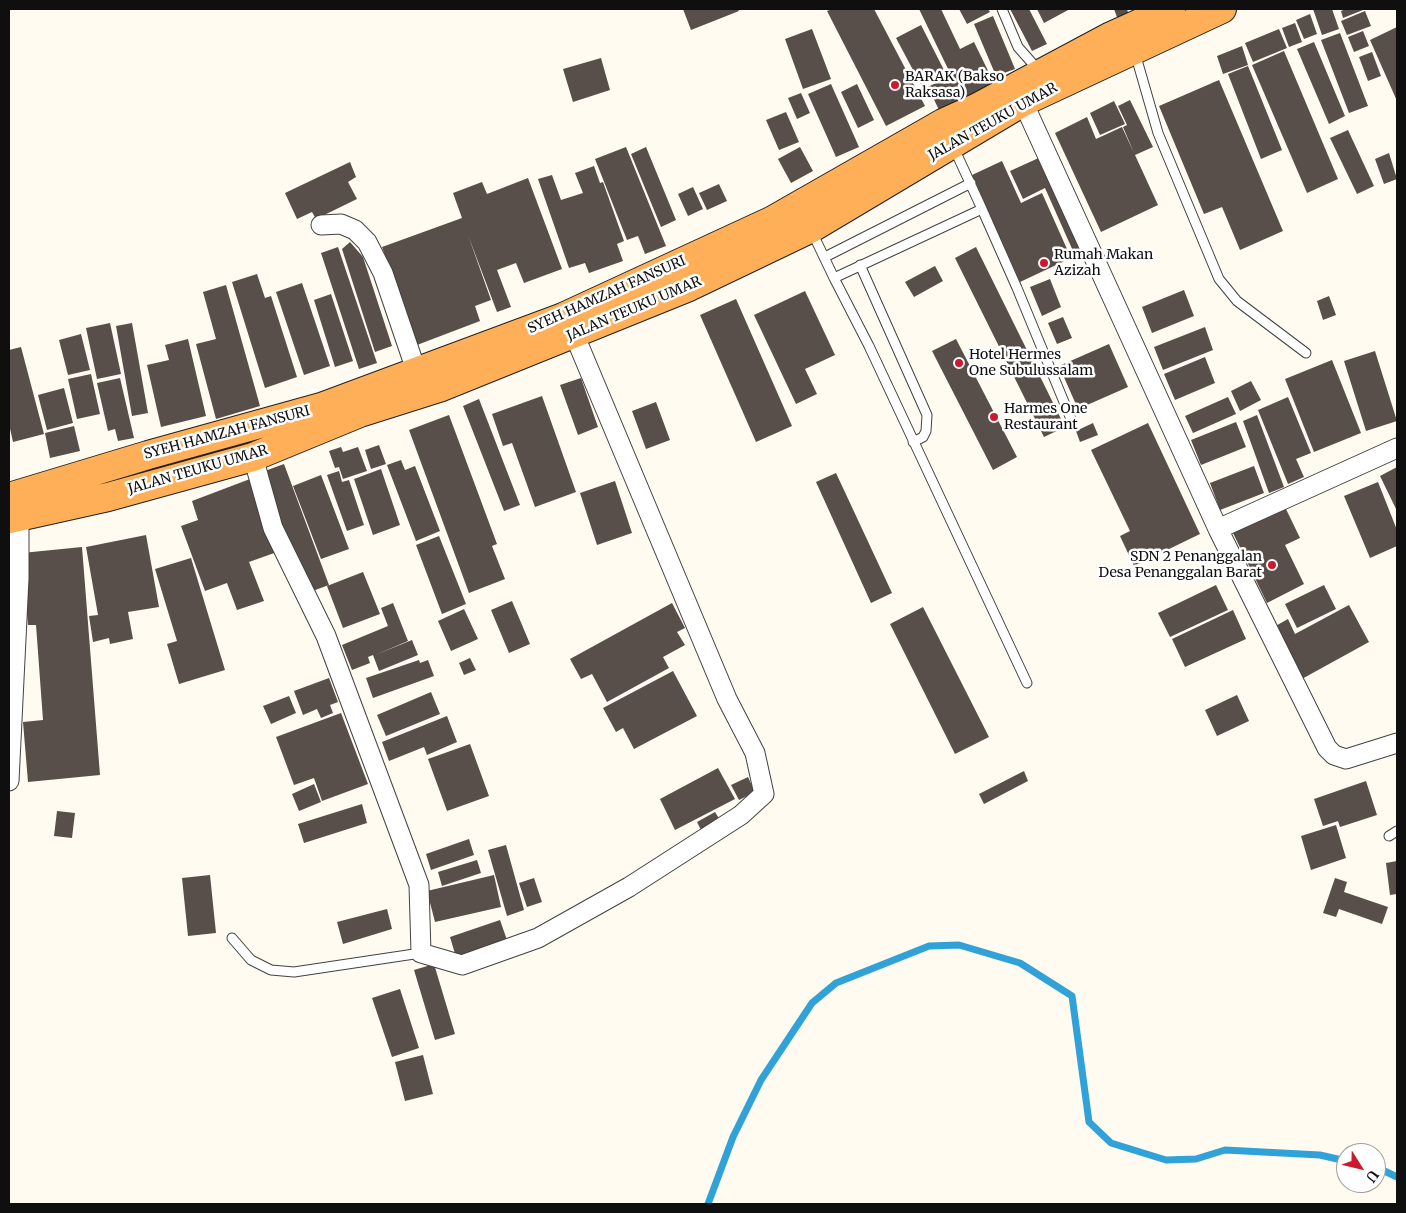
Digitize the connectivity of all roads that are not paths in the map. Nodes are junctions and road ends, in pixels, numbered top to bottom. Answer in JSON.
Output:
{"nodes":[{"id":1,"x":1002,"y":9,"type":"edge"},
{"id":2,"x":1171,"y":9,"type":"edge"},
{"id":3,"x":1222,"y":9,"type":"edge"},
{"id":4,"x":1134,"y":50,"type":"junction"},
{"id":5,"x":1042,"y":74,"type":"junction"},
{"id":6,"x":1024,"y":102,"type":"junction"},
{"id":7,"x":947,"y":133,"type":"junction"},
{"id":8,"x":971,"y":183,"type":"junction"},
{"id":9,"x":982,"y":209,"type":"junction"},
{"id":10,"x":321,"y":225,"type":"dead end"},
{"id":11,"x":810,"y":229,"type":"junction"},
{"id":12,"x":825,"y":257,"type":"junction"},
{"id":13,"x":860,"y":266,"type":"junction"},
{"id":14,"x":834,"y":278,"type":"junction"},
{"id":15,"x":574,"y":334,"type":"junction"},
{"id":16,"x":1306,"y":353,"type":"dead end"},
{"id":17,"x":416,"y":373,"type":"junction"},
{"id":18,"x":1071,"y":419,"type":"dead end"},
{"id":19,"x":913,"y":442,"type":"junction"},
{"id":20,"x":1397,"y":448,"type":"edge"},
{"id":21,"x":253,"y":457,"type":"junction"},
{"id":22,"x":12,"y":511,"type":"edge"},
{"id":23,"x":1218,"y":529,"type":"junction"},
{"id":24,"x":1027,"y":683,"type":"dead end"},
{"id":25,"x":1397,"y":744,"type":"edge"},
{"id":26,"x":9,"y":781,"type":"edge"},
{"id":27,"x":232,"y":938,"type":"dead end"},
{"id":28,"x":422,"y":953,"type":"junction"}],
"edges":[{"from":1,"to":5,"type":"lane"},
{"from":2,"to":5,"type":"highway","name":"SYEH HAMZAH FANSURI"},
{"from":3,"to":4,"type":"highway","name":"JALAN TEUKU UMAR"},
{"from":4,"to":6,"type":"highway","name":"JALAN TEUKU UMAR"},
{"from":4,"to":16,"type":"lane"},
{"from":5,"to":7,"type":"highway","name":"SYEH HAMZAH FANSURI"},
{"from":6,"to":7,"type":"highway","name":"JALAN TEUKU UMAR"},
{"from":6,"to":23,"type":"street"},
{"from":7,"to":8,"type":"lane"},
{"from":7,"to":11,"type":"highway","name":"JALAN TEUKU UMAR"},
{"from":7,"to":17,"type":"highway","name":"SYEH HAMZAH FANSURI"},
{"from":8,"to":9,"type":"lane"},
{"from":8,"to":12,"type":"lane"},
{"from":9,"to":13,"type":"lane"},
{"from":9,"to":18,"type":"lane"},
{"from":10,"to":17,"type":"street"},
{"from":11,"to":12,"type":"lane"},
{"from":11,"to":15,"type":"highway","name":"JALAN TEUKU UMAR"},
{"from":12,"to":14,"type":"lane"},
{"from":13,"to":14,"type":"lane"},
{"from":13,"to":19,"type":"lane"},
{"from":14,"to":19,"type":"lane"},
{"from":15,"to":21,"type":"highway","name":"JALAN TEUKU UMAR"},
{"from":15,"to":28,"type":"street"},
{"from":17,"to":22,"type":"highway","name":"SYEH HAMZAH FANSURI"},
{"from":19,"to":24,"type":"lane"},
{"from":20,"to":23,"type":"street"},
{"from":21,"to":22,"type":"highway","name":"JALAN TEUKU UMAR"},
{"from":21,"to":28,"type":"street"},
{"from":22,"to":26,"type":"street"},
{"from":23,"to":25,"type":"street"},
{"from":27,"to":28,"type":"lane"}]}
